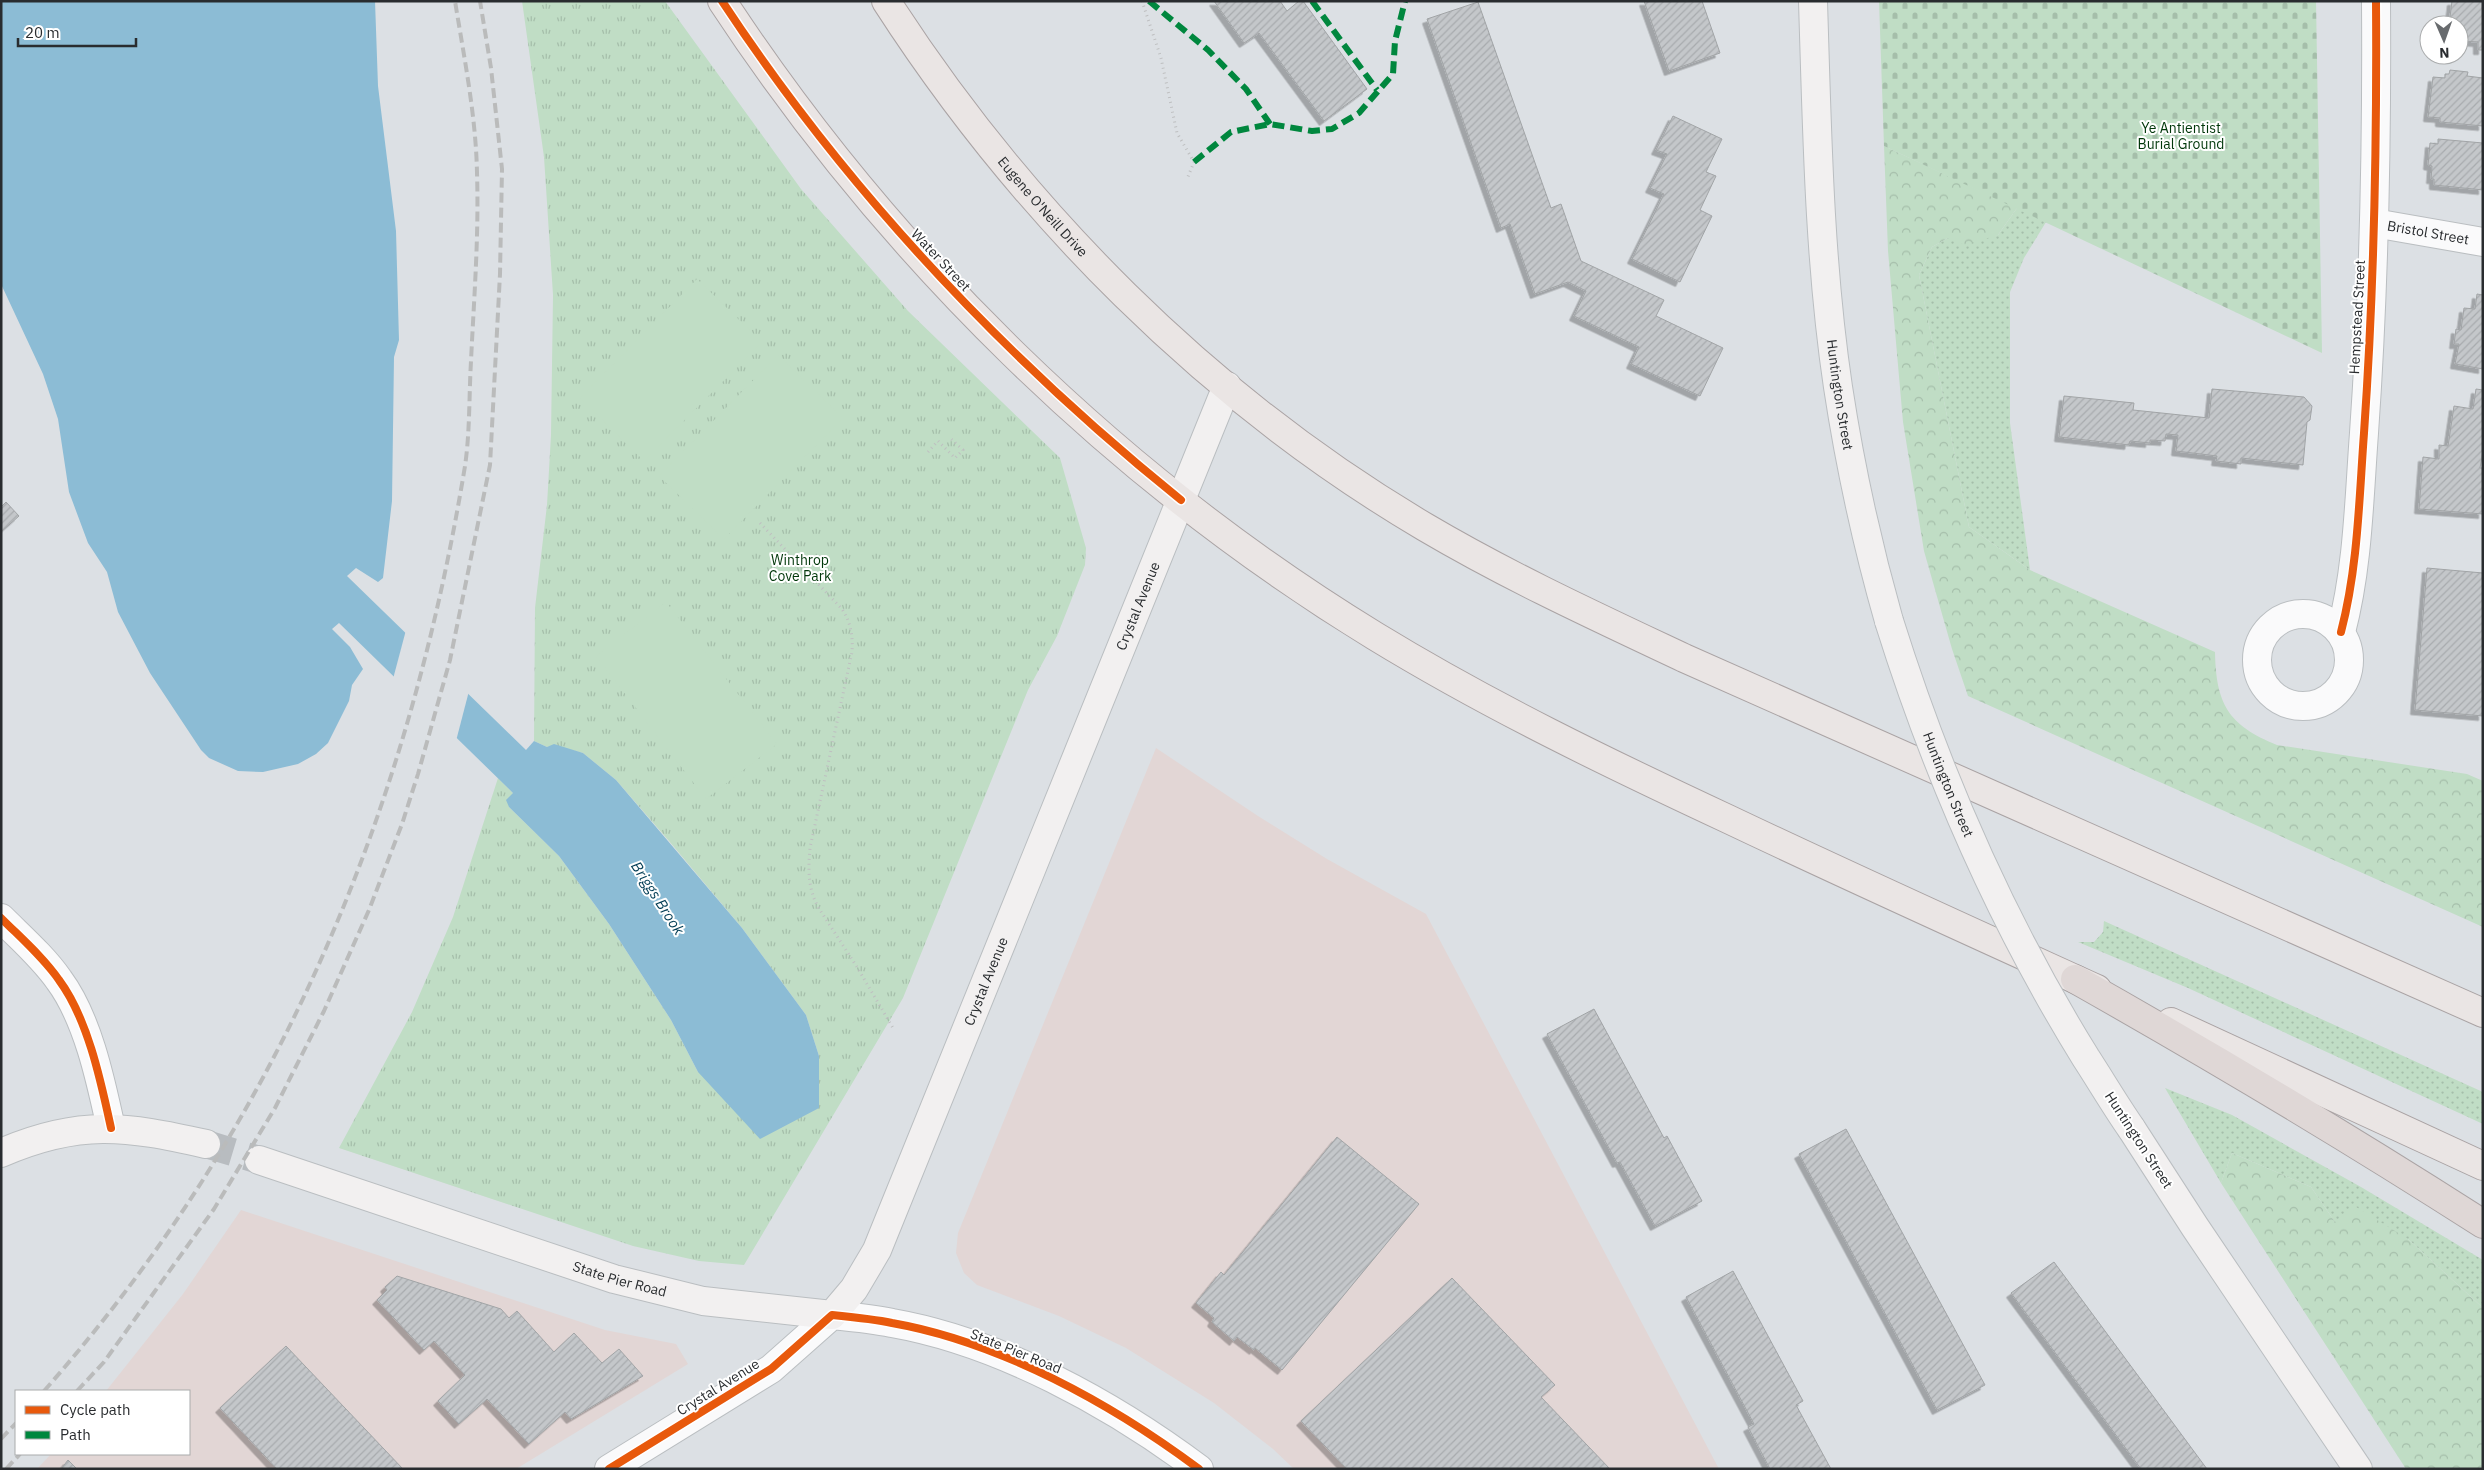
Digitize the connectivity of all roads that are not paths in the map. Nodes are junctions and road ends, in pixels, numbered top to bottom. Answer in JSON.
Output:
{"nodes":[{"id":1,"x":722,"y":1,"type":"edge"},
{"id":2,"x":886,"y":1,"type":"edge"},
{"id":3,"x":1814,"y":1,"type":"edge"},
{"id":4,"x":2376,"y":1,"type":"edge"},
{"id":5,"x":2374,"y":223,"type":"junction"},
{"id":6,"x":2483,"y":242,"type":"edge"},
{"id":7,"x":1227,"y":386,"type":"junction"},
{"id":8,"x":1182,"y":500,"type":"junction"},
{"id":9,"x":2341,"y":632,"type":"dead end"},
{"id":10,"x":1,"y":918,"type":"edge"},
{"id":11,"x":2075,"y":979,"type":"junction"},
{"id":12,"x":2483,"y":1013,"type":"edge"},
{"id":13,"x":111,"y":1128,"type":"junction"},
{"id":14,"x":206,"y":1144,"type":"tunnel mouth"},
{"id":15,"x":1,"y":1153,"type":"edge"},
{"id":16,"x":258,"y":1160,"type":"tunnel mouth"},
{"id":17,"x":2483,"y":1166,"type":"edge"},
{"id":18,"x":2483,"y":1224,"type":"edge"},
{"id":19,"x":832,"y":1315,"type":"junction"},
{"id":20,"x":609,"y":1469,"type":"edge"},
{"id":21,"x":1200,"y":1469,"type":"edge"},
{"id":22,"x":2358,"y":1469,"type":"edge"}],
"edges":[{"from":1,"to":8,"type":"main road","name":"Water Street"},
{"from":2,"to":7,"type":"main road","name":"Eugene O'Neill Drive"},
{"from":3,"to":22,"type":"main road","name":"Huntington Street","bridge":true},
{"from":4,"to":5,"type":"street","name":"Hempstead Street"},
{"from":5,"to":6,"type":"street","name":"Bristol Street"},
{"from":5,"to":9,"type":"street","name":"Hempstead Street"},
{"from":7,"to":8,"type":"main road","name":"Crystal Avenue"},
{"from":7,"to":12,"type":"main road","name":"Eugene O'Neill Drive"},
{"from":8,"to":11,"type":"main road","name":"Water Street"},
{"from":8,"to":19,"type":"main road","name":"Crystal Avenue"},
{"from":10,"to":13,"type":"street"},
{"from":11,"to":17,"type":"main road","name":"Water Street"},
{"from":11,"to":18,"type":"highway"},
{"from":13,"to":14,"type":"main road"},
{"from":13,"to":15,"type":"main road"},
{"from":16,"to":19,"type":"main road","name":"State Pier Road"},
{"from":19,"to":20,"type":"street","name":"Crystal Avenue"},
{"from":19,"to":21,"type":"street","name":"State Pier Road"}]}
